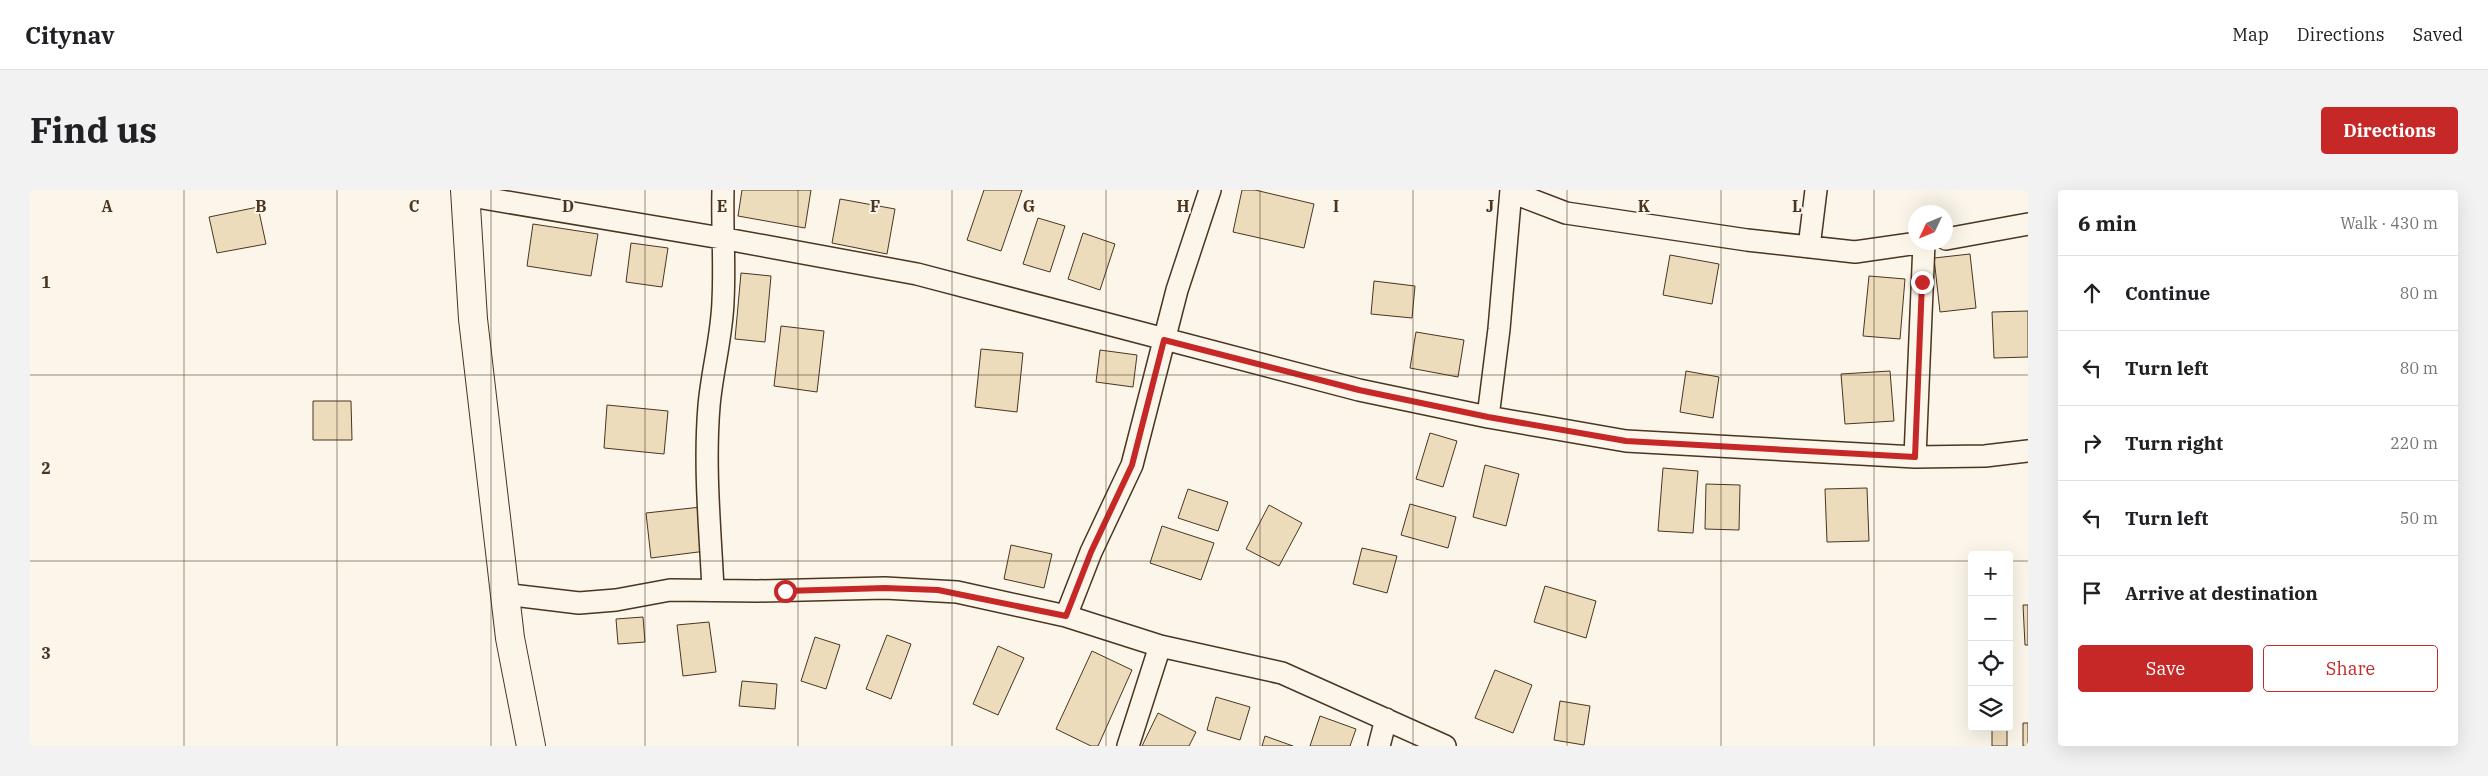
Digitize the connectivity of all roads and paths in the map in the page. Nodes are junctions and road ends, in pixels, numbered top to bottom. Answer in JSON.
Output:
{"nodes":[{"id":1,"x":723,"y":190,"type":"edge"},
{"id":2,"x":1210,"y":190,"type":"edge"},
{"id":3,"x":1816,"y":190,"type":"edge"},
{"id":4,"x":1511,"y":191,"type":"edge"},
{"id":5,"x":465,"y":192,"type":"edge"},
{"id":6,"x":2028,"y":224,"type":"edge"},
{"id":7,"x":721,"y":238,"type":"junction"},
{"id":8,"x":1953,"y":238,"type":"edge"},
{"id":9,"x":1908,"y":245,"type":"edge"},
{"id":10,"x":1809,"y":247,"type":"junction"},
{"id":11,"x":1924,"y":250,"type":"edge"},
{"id":12,"x":1164,"y":340,"type":"junction"},
{"id":13,"x":1488,"y":417,"type":"junction"},
{"id":14,"x":2028,"y":452,"type":"edge"},
{"id":15,"x":1915,"y":457,"type":"junction"},
{"id":16,"x":713,"y":589,"type":"junction"},
{"id":17,"x":504,"y":594,"type":"junction"},
{"id":18,"x":1066,"y":616,"type":"junction"},
{"id":19,"x":1160,"y":646,"type":"junction"},
{"id":20,"x":1386,"y":719,"type":"junction"},
{"id":21,"x":531,"y":746,"type":"edge"},
{"id":22,"x":1128,"y":746,"type":"edge"},
{"id":23,"x":1379,"y":746,"type":"edge"},
{"id":24,"x":1446,"y":746,"type":"edge"}],
"edges":[{"from":1,"to":7,"type":"street"},
{"from":2,"to":12,"type":"street"},
{"from":3,"to":10,"type":"street"},
{"from":4,"to":10,"type":"street"},
{"from":4,"to":13,"type":"street"},
{"from":5,"to":7,"type":"street"},
{"from":5,"to":17,"type":"street"},
{"from":6,"to":8,"type":"street"},
{"from":7,"to":12,"type":"street"},
{"from":7,"to":16,"type":"street"},
{"from":9,"to":10,"type":"street"},
{"from":11,"to":15,"type":"street"},
{"from":12,"to":13,"type":"street"},
{"from":12,"to":18,"type":"street"},
{"from":13,"to":15,"type":"street"},
{"from":14,"to":15,"type":"street"},
{"from":16,"to":17,"type":"street"},
{"from":16,"to":18,"type":"street"},
{"from":17,"to":21,"type":"street"},
{"from":18,"to":19,"type":"street"},
{"from":19,"to":20,"type":"street"},
{"from":19,"to":22,"type":"street"},
{"from":20,"to":23,"type":"street"},
{"from":20,"to":24,"type":"street"}]}
